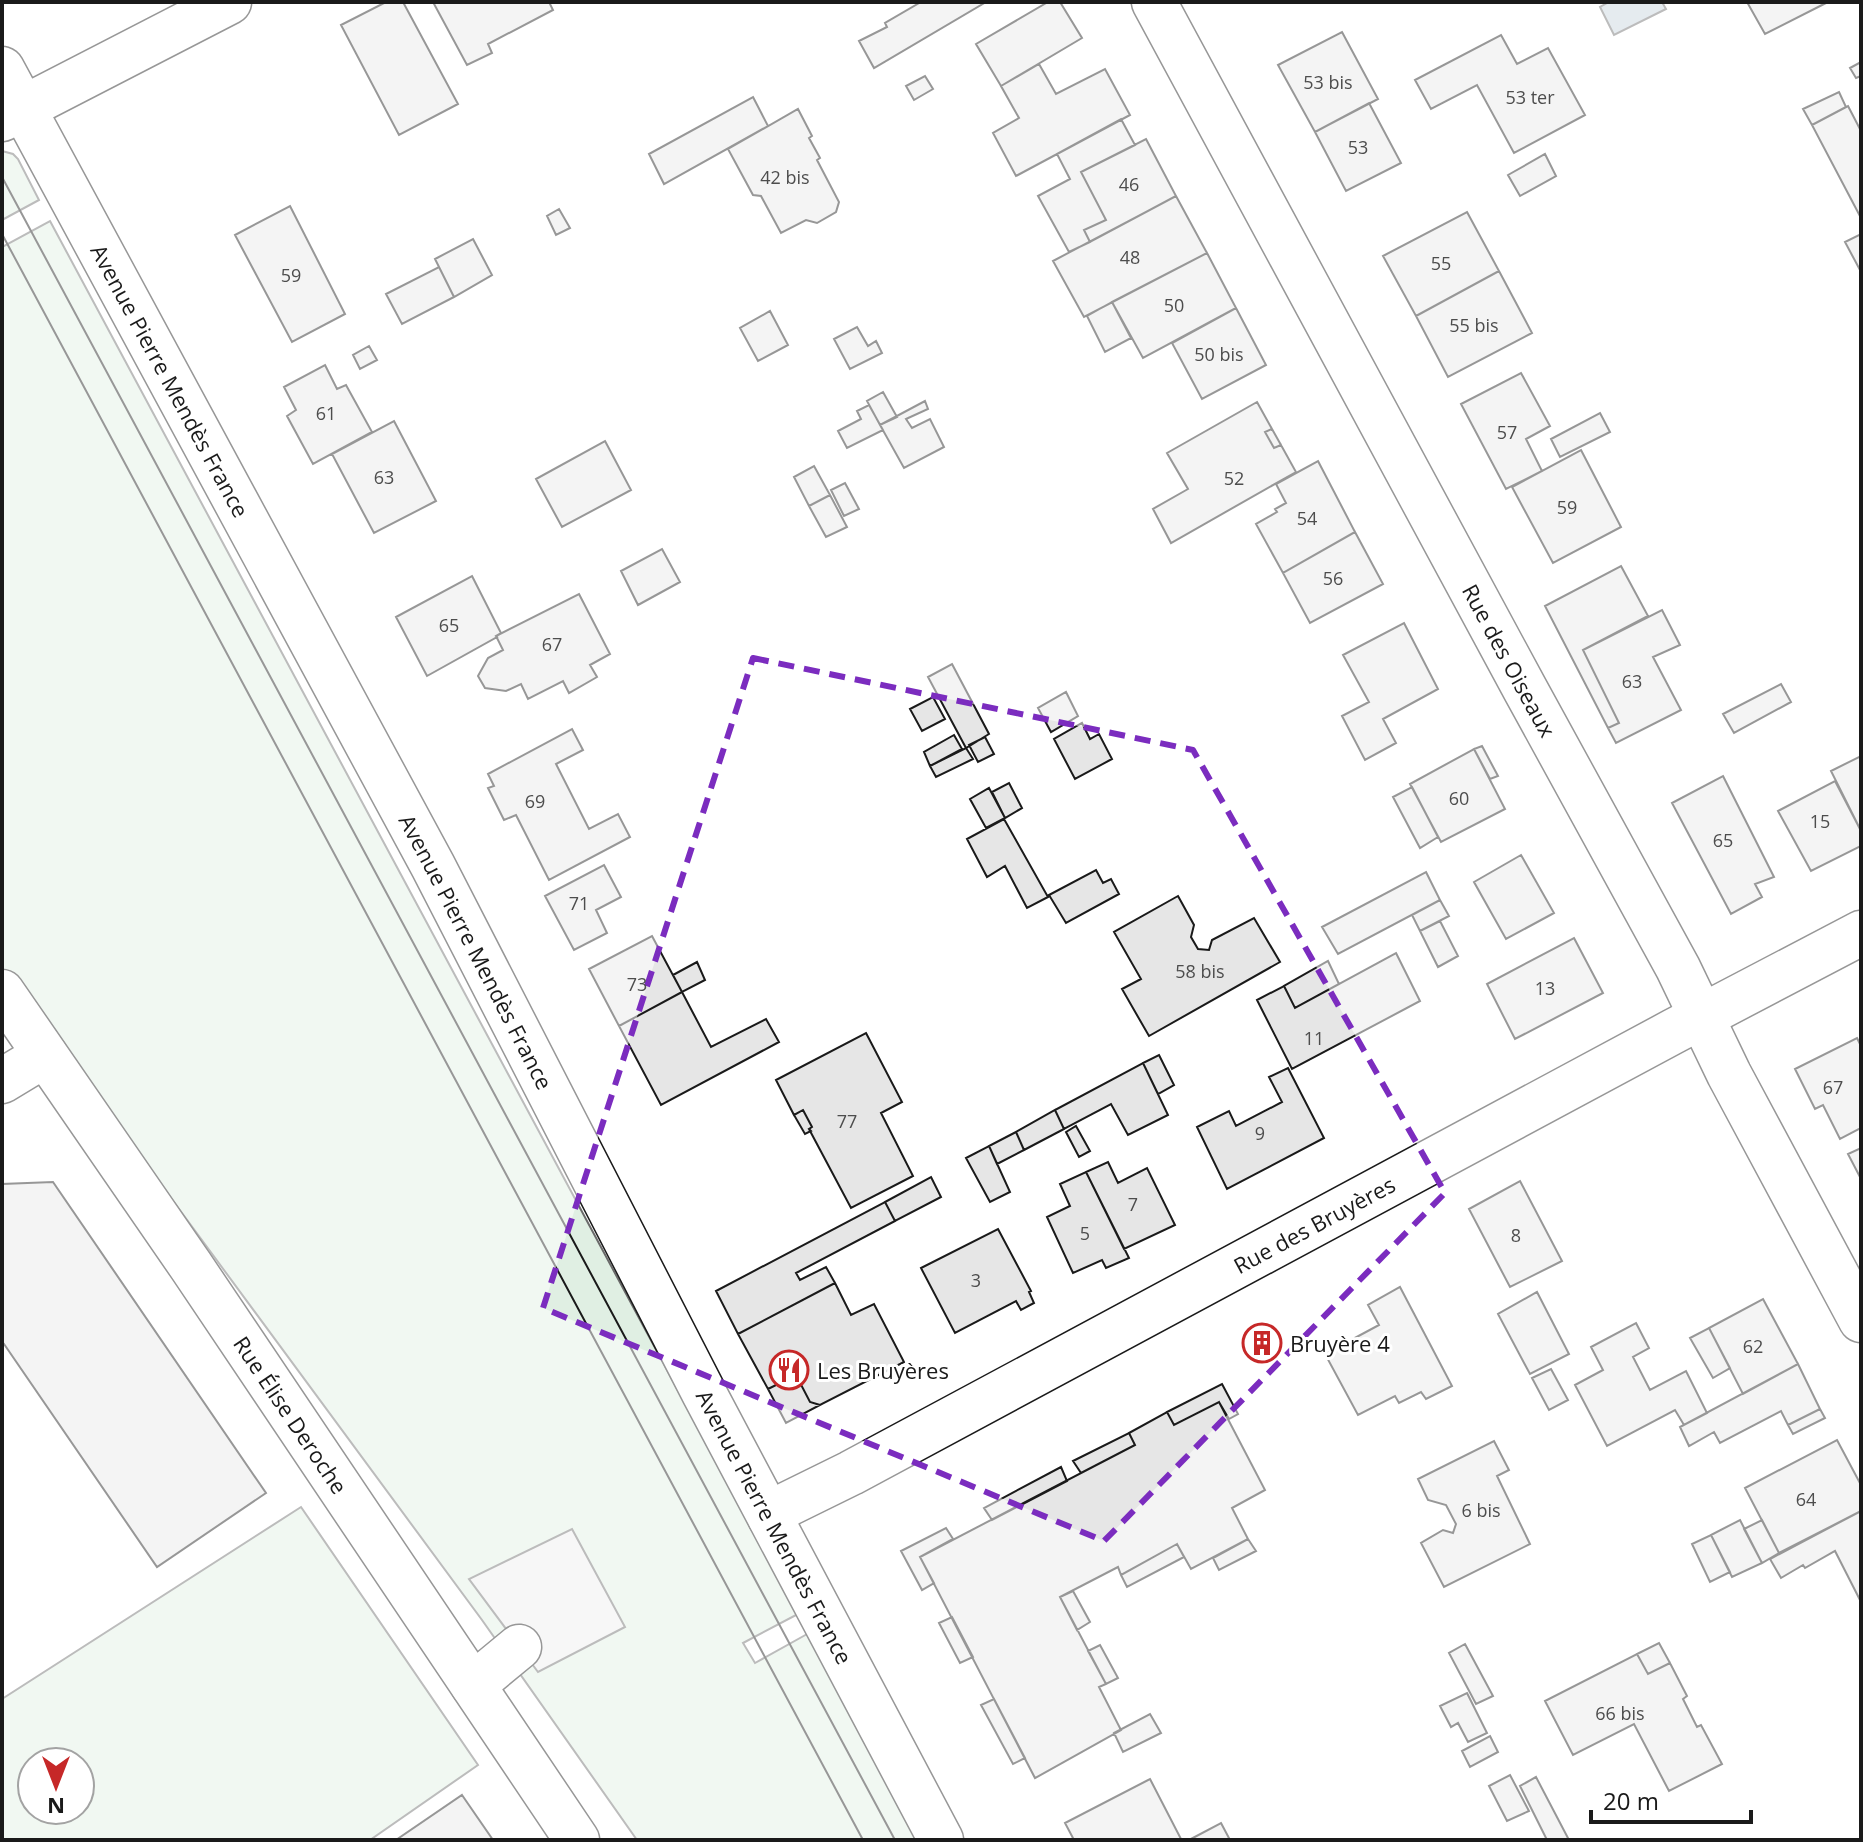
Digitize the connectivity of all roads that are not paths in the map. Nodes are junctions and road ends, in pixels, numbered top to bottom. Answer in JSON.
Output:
{"nodes":[{"id":1,"x":229,"y":2,"type":"edge"},
{"id":2,"x":1154,"y":2,"type":"edge"},
{"id":3,"x":2,"y":69,"type":"edge"},
{"id":4,"x":12,"y":114,"type":"edge"},
{"id":5,"x":1861,"y":933,"type":"edge"},
{"id":6,"x":2,"y":992,"type":"edge"},
{"id":7,"x":1701,"y":1018,"type":"junction"},
{"id":8,"x":45,"y":1055,"type":"junction"},
{"id":9,"x":2,"y":1081,"type":"edge"},
{"id":10,"x":1861,"y":1320,"type":"edge"},
{"id":11,"x":770,"y":1517,"type":"junction"},
{"id":12,"x":519,"y":1647,"type":"dead end"},
{"id":13,"x":473,"y":1685,"type":"junction"},
{"id":14,"x":577,"y":1840,"type":"edge"},
{"id":15,"x":941,"y":1840,"type":"edge"}],
"edges":[{"from":1,"to":4,"type":"street"},
{"from":2,"to":7,"type":"street","name":"Rue des Oiseaux"},
{"from":3,"to":4,"type":"street","name":"Avenue Pierre Mendès France"},
{"from":4,"to":11,"type":"street","name":"Avenue Pierre Mendès France"},
{"from":5,"to":7,"type":"street","name":"Rue des Bruyères"},
{"from":6,"to":8,"type":"street","name":"Rue Élise Deroche"},
{"from":7,"to":10,"type":"street","name":"Rue des Oiseaux"},
{"from":7,"to":11,"type":"street","name":"Rue des Bruyères"},
{"from":8,"to":9,"type":"street"},
{"from":8,"to":13,"type":"street","name":"Rue Élise Deroche"},
{"from":11,"to":15,"type":"street","name":"Avenue Pierre Mendès France"},
{"from":12,"to":13,"type":"street"},
{"from":13,"to":14,"type":"street","name":"Rue Élise Deroche"}]}
